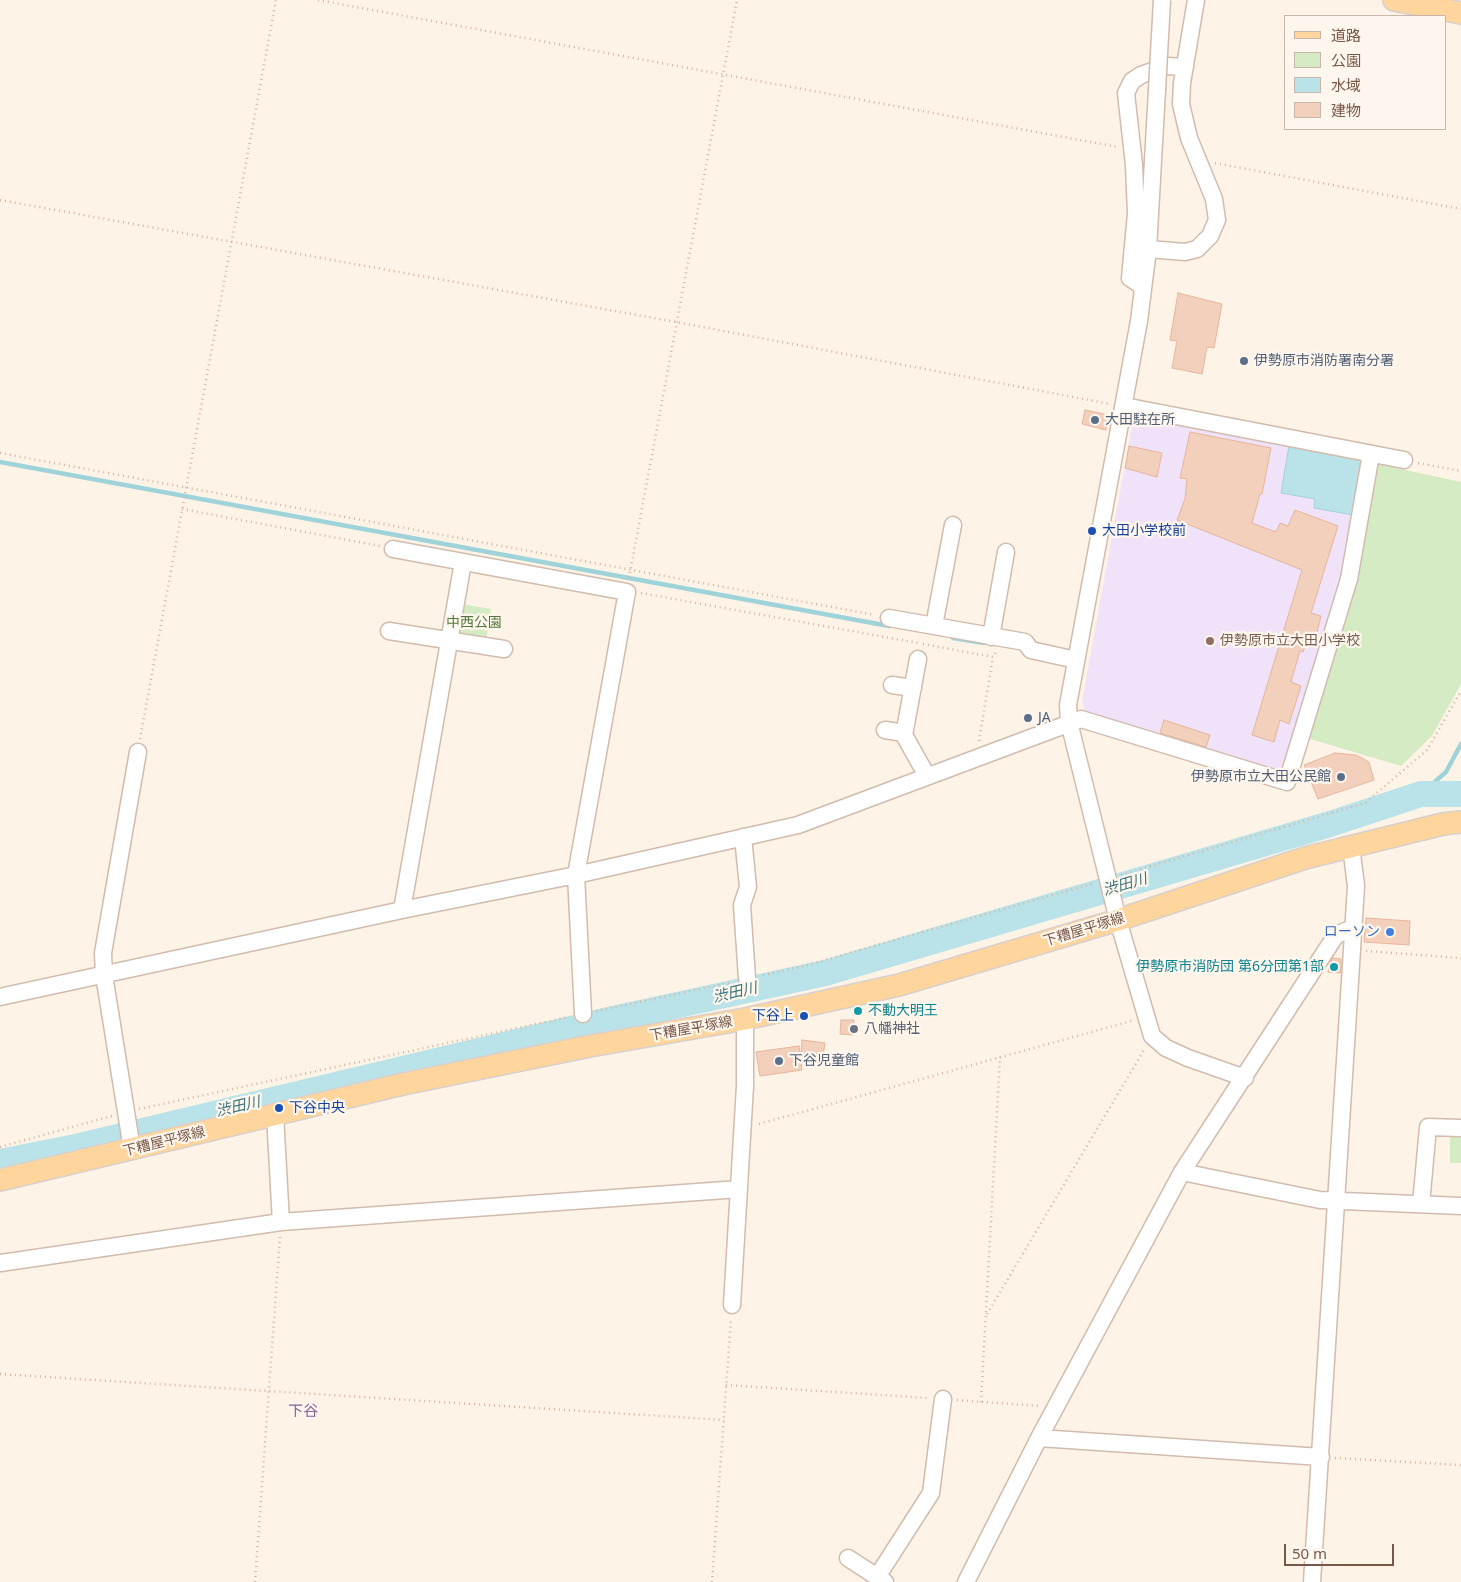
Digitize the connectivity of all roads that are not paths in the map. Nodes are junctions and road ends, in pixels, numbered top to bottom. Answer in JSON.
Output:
{"nodes":[{"id":1,"x":1162,"y":0,"type":"edge"},
{"id":2,"x":1196,"y":0,"type":"edge"},
{"id":3,"x":1394,"y":0,"type":"edge"},
{"id":4,"x":1461,"y":12,"type":"edge"},
{"id":5,"x":1184,"y":67,"type":"junction"},
{"id":6,"x":1148,"y":249,"type":"junction"},
{"id":7,"x":1143,"y":287,"type":"junction"},
{"id":8,"x":1124,"y":406,"type":"junction"},
{"id":9,"x":1371,"y":454,"type":"junction"},
{"id":10,"x":1404,"y":460,"type":"road end"},
{"id":11,"x":952,"y":525,"type":"dead end"},
{"id":12,"x":394,"y":548,"type":"road end"},
{"id":13,"x":1006,"y":552,"type":"dead end"},
{"id":14,"x":463,"y":562,"type":"junction"},
{"id":15,"x":889,"y":618,"type":"road end"},
{"id":16,"x":934,"y":626,"type":"junction"},
{"id":17,"x":389,"y":631,"type":"dead end"},
{"id":18,"x":994,"y":638,"type":"junction"},
{"id":19,"x":450,"y":641,"type":"junction"},
{"id":20,"x":504,"y":649,"type":"dead end"},
{"id":21,"x":918,"y":660,"type":"dead end"},
{"id":22,"x":1076,"y":660,"type":"junction"},
{"id":23,"x":892,"y":684,"type":"dead end"},
{"id":24,"x":913,"y":688,"type":"junction"},
{"id":25,"x":1069,"y":722,"type":"junction"},
{"id":26,"x":885,"y":730,"type":"dead end"},
{"id":27,"x":904,"y":733,"type":"junction"},
{"id":28,"x":138,"y":752,"type":"road end"},
{"id":29,"x":926,"y":776,"type":"junction"},
{"id":30,"x":1461,"y":822,"type":"edge"},
{"id":31,"x":743,"y":837,"type":"junction"},
{"id":32,"x":1351,"y":846,"type":"junction"},
{"id":33,"x":576,"y":875,"type":"junction"},
{"id":34,"x":402,"y":910,"type":"junction"},
{"id":35,"x":1116,"y":912,"type":"junction"},
{"id":36,"x":1353,"y":928,"type":"junction"},
{"id":37,"x":104,"y":975,"type":"junction"},
{"id":38,"x":747,"y":978,"type":"dead end"},
{"id":39,"x":0,"y":997,"type":"edge"},
{"id":40,"x":583,"y":1014,"type":"dead end"},
{"id":41,"x":745,"y":1019,"type":"junction"},
{"id":42,"x":1245,"y":1078,"type":"junction"},
{"id":43,"x":275,"y":1114,"type":"junction"},
{"id":44,"x":1461,"y":1128,"type":"edge"},
{"id":45,"x":132,"y":1149,"type":"junction"},
{"id":46,"x":1182,"y":1172,"type":"junction"},
{"id":47,"x":0,"y":1180,"type":"edge"},
{"id":48,"x":739,"y":1189,"type":"junction"},
{"id":49,"x":1337,"y":1199,"type":"junction"},
{"id":50,"x":1421,"y":1204,"type":"junction"},
{"id":51,"x":1461,"y":1206,"type":"edge"},
{"id":52,"x":281,"y":1222,"type":"junction"},
{"id":53,"x":0,"y":1263,"type":"edge"},
{"id":54,"x":732,"y":1305,"type":"road end"},
{"id":55,"x":943,"y":1399,"type":"road end"},
{"id":56,"x":1039,"y":1438,"type":"junction"},
{"id":57,"x":1321,"y":1457,"type":"junction"},
{"id":58,"x":848,"y":1558,"type":"dead end"},
{"id":59,"x":881,"y":1580,"type":"edge"},
{"id":60,"x":966,"y":1582,"type":"edge"},
{"id":61,"x":1312,"y":1582,"type":"edge"}],
"edges":[{"from":1,"to":6,"type":"street","bridge":true},
{"from":2,"to":5,"type":"street"},
{"from":3,"to":4,"type":"main road"},
{"from":5,"to":6,"type":"street"},
{"from":5,"to":7,"type":"street"},
{"from":6,"to":7,"type":"street"},
{"from":7,"to":8,"type":"street"},
{"from":8,"to":9,"type":"street"},
{"from":8,"to":22,"type":"street"},
{"from":9,"to":10,"type":"street"},
{"from":9,"to":25,"type":"street"},
{"from":11,"to":16,"type":"street"},
{"from":12,"to":14,"type":"street"},
{"from":13,"to":18,"type":"street"},
{"from":14,"to":19,"type":"street"},
{"from":14,"to":33,"type":"street"},
{"from":15,"to":16,"type":"street"},
{"from":16,"to":18,"type":"street"},
{"from":17,"to":19,"type":"street"},
{"from":18,"to":22,"type":"street"},
{"from":19,"to":20,"type":"street"},
{"from":19,"to":34,"type":"street"},
{"from":21,"to":24,"type":"street"},
{"from":22,"to":25,"type":"street"},
{"from":23,"to":24,"type":"street"},
{"from":24,"to":27,"type":"street"},
{"from":25,"to":29,"type":"street"},
{"from":25,"to":35,"type":"street"},
{"from":26,"to":27,"type":"street"},
{"from":27,"to":29,"type":"street"},
{"from":28,"to":37,"type":"street"},
{"from":29,"to":31,"type":"street"},
{"from":30,"to":32,"type":"main road","name":"下糟屋平塚線"},
{"from":31,"to":33,"type":"street"},
{"from":31,"to":38,"type":"street"},
{"from":32,"to":35,"type":"main road","name":"下糟屋平塚線"},
{"from":32,"to":36,"type":"street"},
{"from":33,"to":34,"type":"street"},
{"from":33,"to":40,"type":"street"},
{"from":34,"to":37,"type":"street"},
{"from":35,"to":41,"type":"main road","name":"下糟屋平塚線"},
{"from":35,"to":42,"type":"street"},
{"from":36,"to":42,"type":"street"},
{"from":36,"to":49,"type":"street"},
{"from":37,"to":39,"type":"street"},
{"from":37,"to":45,"type":"street"},
{"from":41,"to":43,"type":"main road","name":"下糟屋平塚線"},
{"from":41,"to":48,"type":"street"},
{"from":42,"to":46,"type":"street"},
{"from":43,"to":45,"type":"main road","name":"下糟屋平塚線"},
{"from":43,"to":52,"type":"street"},
{"from":44,"to":50,"type":"street"},
{"from":45,"to":47,"type":"main road","name":"下糟屋平塚線"},
{"from":46,"to":49,"type":"street"},
{"from":46,"to":56,"type":"street"},
{"from":48,"to":52,"type":"street"},
{"from":48,"to":54,"type":"street"},
{"from":49,"to":50,"type":"street"},
{"from":49,"to":57,"type":"street"},
{"from":50,"to":51,"type":"street"},
{"from":52,"to":53,"type":"street"},
{"from":55,"to":59,"type":"street"},
{"from":56,"to":57,"type":"street"},
{"from":56,"to":60,"type":"street"},
{"from":57,"to":61,"type":"street"},
{"from":58,"to":59,"type":"street"}]}
